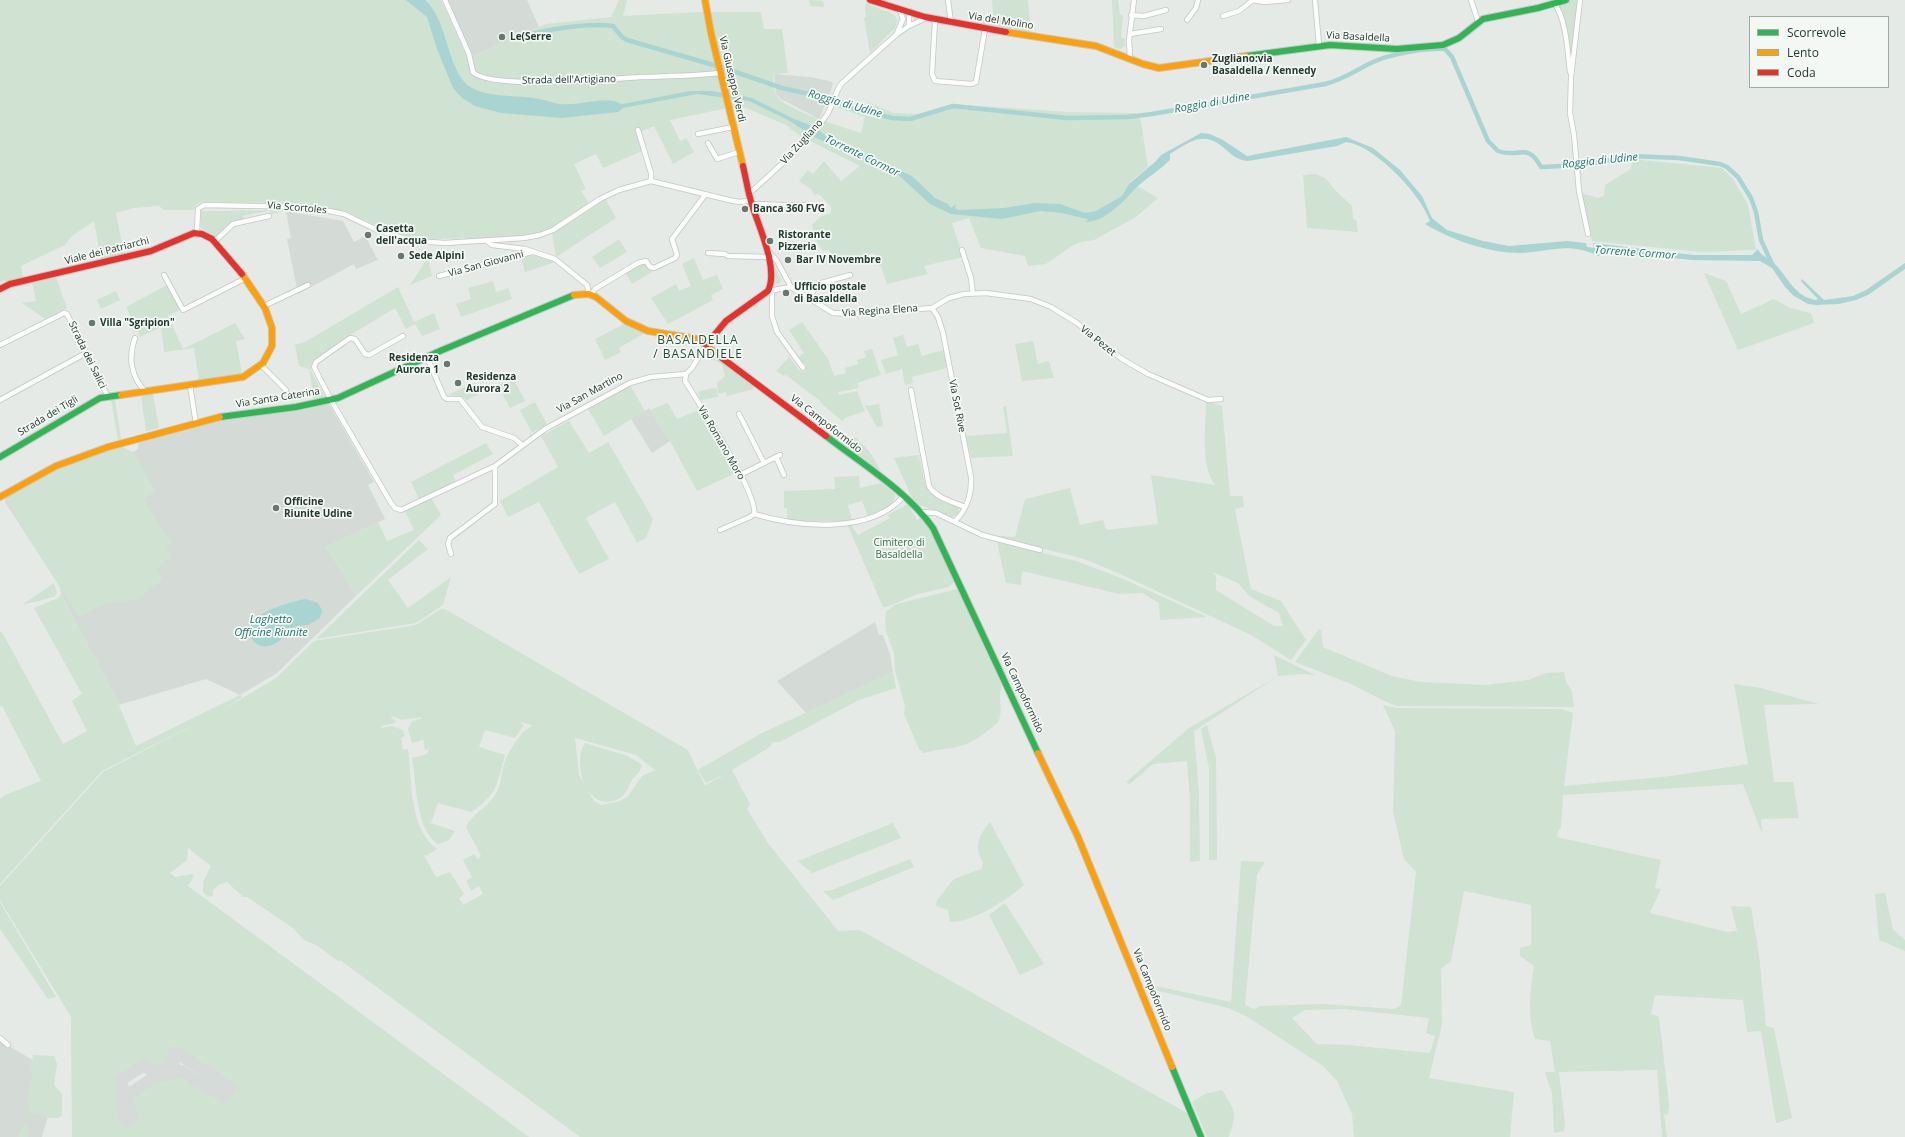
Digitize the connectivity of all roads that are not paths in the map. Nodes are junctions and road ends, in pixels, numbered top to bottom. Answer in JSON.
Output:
{"nodes":[{"id":1,"x":445,"y":0,"type":"edge"},
{"id":2,"x":705,"y":0,"type":"edge"},
{"id":3,"x":711,"y":0,"type":"edge"},
{"id":4,"x":870,"y":0,"type":"edge"},
{"id":5,"x":948,"y":0,"type":"edge"},
{"id":6,"x":1134,"y":0,"type":"edge"},
{"id":7,"x":1198,"y":0,"type":"edge"},
{"id":8,"x":1252,"y":0,"type":"edge"},
{"id":9,"x":1288,"y":0,"type":"edge"},
{"id":10,"x":1315,"y":0,"type":"edge"},
{"id":11,"x":1471,"y":0,"type":"edge"},
{"id":12,"x":1566,"y":0,"type":"edge"},
{"id":13,"x":1580,"y":0,"type":"edge"},
{"id":14,"x":1554,"y":3,"type":"junction"},
{"id":15,"x":708,"y":10,"type":"junction"},
{"id":16,"x":1166,"y":10,"type":"dead end"},
{"id":17,"x":900,"y":11,"type":"junction"},
{"id":18,"x":909,"y":13,"type":"junction"},
{"id":19,"x":1131,"y":15,"type":"junction"},
{"id":20,"x":1223,"y":16,"type":"dead end"},
{"id":21,"x":926,"y":18,"type":"junction"},
{"id":22,"x":1187,"y":20,"type":"dead end"},
{"id":23,"x":935,"y":21,"type":"junction"},
{"id":24,"x":1478,"y":21,"type":"junction"},
{"id":25,"x":951,"y":24,"type":"junction"},
{"id":26,"x":909,"y":26,"type":"junction"},
{"id":27,"x":985,"y":28,"type":"junction"},
{"id":28,"x":1161,"y":29,"type":"dead end"},
{"id":29,"x":897,"y":34,"type":"junction"},
{"id":30,"x":1130,"y":34,"type":"junction"},
{"id":31,"x":1319,"y":46,"type":"junction"},
{"id":32,"x":1130,"y":58,"type":"junction"},
{"id":33,"x":720,"y":70,"type":"junction"},
{"id":34,"x":1571,"y":77,"type":"junction"},
{"id":35,"x":733,"y":127,"type":"junction"},
{"id":36,"x":638,"y":130,"type":"dead end"},
{"id":37,"x":698,"y":134,"type":"dead end"},
{"id":38,"x":708,"y":143,"type":"dead end"},
{"id":39,"x":739,"y":152,"type":"junction"},
{"id":40,"x":651,"y":181,"type":"junction"},
{"id":41,"x":705,"y":195,"type":"junction"},
{"id":42,"x":751,"y":199,"type":"junction"},
{"id":43,"x":809,"y":205,"type":"dead end"},
{"id":44,"x":269,"y":216,"type":"dead end"},
{"id":45,"x":197,"y":232,"type":"junction"},
{"id":46,"x":1588,"y":234,"type":"dead end"},
{"id":47,"x":487,"y":240,"type":"junction"},
{"id":48,"x":214,"y":242,"type":"junction"},
{"id":49,"x":962,"y":250,"type":"dead end"},
{"id":50,"x":532,"y":252,"type":"junction"},
{"id":51,"x":708,"y":253,"type":"dead end"},
{"id":52,"x":769,"y":255,"type":"junction"},
{"id":53,"x":164,"y":275,"type":"dead end"},
{"id":54,"x":850,"y":275,"type":"dead end"},
{"id":55,"x":439,"y":276,"type":"dead end"},
{"id":56,"x":246,"y":278,"type":"junction"},
{"id":57,"x":308,"y":285,"type":"dead end"},
{"id":58,"x":792,"y":287,"type":"junction"},
{"id":59,"x":0,"y":288,"type":"edge"},
{"id":60,"x":768,"y":291,"type":"junction"},
{"id":61,"x":973,"y":294,"type":"junction"},
{"id":62,"x":590,"y":295,"type":"junction"},
{"id":63,"x":809,"y":298,"type":"junction"},
{"id":64,"x":264,"y":306,"type":"junction"},
{"id":65,"x":932,"y":308,"type":"junction"},
{"id":66,"x":403,"y":336,"type":"dead end"},
{"id":67,"x":135,"y":338,"type":"dead end"},
{"id":68,"x":0,"y":345,"type":"edge"},
{"id":69,"x":706,"y":345,"type":"junction"},
{"id":70,"x":86,"y":353,"type":"junction"},
{"id":71,"x":427,"y":357,"type":"junction"},
{"id":72,"x":261,"y":365,"type":"junction"},
{"id":73,"x":803,"y":368,"type":"dead end"},
{"id":74,"x":686,"y":374,"type":"junction"},
{"id":75,"x":190,"y":385,"type":"junction"},
{"id":76,"x":286,"y":390,"type":"dead end"},
{"id":77,"x":911,"y":390,"type":"dead end"},
{"id":78,"x":145,"y":391,"type":"junction"},
{"id":79,"x":108,"y":397,"type":"junction"},
{"id":80,"x":1221,"y":399,"type":"dead end"},
{"id":81,"x":0,"y":400,"type":"edge"},
{"id":82,"x":331,"y":400,"type":"junction"},
{"id":83,"x":739,"y":414,"type":"dead end"},
{"id":84,"x":196,"y":424,"type":"junction"},
{"id":85,"x":522,"y":446,"type":"junction"},
{"id":86,"x":0,"y":457,"type":"edge"},
{"id":87,"x":764,"y":463,"type":"junction"},
{"id":88,"x":495,"y":466,"type":"junction"},
{"id":89,"x":740,"y":475,"type":"junction"},
{"id":90,"x":784,"y":475,"type":"dead end"},
{"id":91,"x":904,"y":496,"type":"junction"},
{"id":92,"x":0,"y":497,"type":"edge"},
{"id":93,"x":965,"y":507,"type":"junction"},
{"id":94,"x":922,"y":512,"type":"junction"},
{"id":95,"x":754,"y":514,"type":"junction"},
{"id":96,"x":955,"y":521,"type":"junction"},
{"id":97,"x":720,"y":530,"type":"dead end"},
{"id":98,"x":1040,"y":550,"type":"dead end"},
{"id":99,"x":451,"y":554,"type":"dead end"},
{"id":100,"x":0,"y":1038,"type":"edge"},
{"id":101,"x":8,"y":1045,"type":"dead end"},
{"id":102,"x":1201,"y":1137,"type":"edge"}],
"edges":[{"from":1,"to":33,"type":"street","name":"Strada dell'Artigiano"},
{"from":2,"to":15,"type":"street","name":"Via Giuseppe Verdi"},
{"from":3,"to":15,"type":"street","name":"Via Giuseppe Verdi"},
{"from":4,"to":17,"type":"street","name":"Via del Molino"},
{"from":5,"to":25,"type":"street"},
{"from":6,"to":19,"type":"street"},
{"from":7,"to":22,"type":"street"},
{"from":8,"to":9,"type":"street"},
{"from":8,"to":20,"type":"street"},
{"from":10,"to":31,"type":"street"},
{"from":11,"to":24,"type":"street"},
{"from":12,"to":14,"type":"street","name":"Via Basaldella"},
{"from":13,"to":34,"type":"street"},
{"from":14,"to":24,"type":"street","name":"Via Basaldella"},
{"from":14,"to":34,"type":"street"},
{"from":15,"to":33,"type":"street","name":"Via Giuseppe Verdi"},
{"from":16,"to":19,"type":"street"},
{"from":17,"to":18,"type":"street","name":"Via del Molino"},
{"from":17,"to":29,"type":"street"},
{"from":18,"to":21,"type":"street","name":"Via del Molino"},
{"from":18,"to":26,"type":"street"},
{"from":19,"to":30,"type":"street"},
{"from":21,"to":23,"type":"street","name":"Via del Molino"},
{"from":21,"to":26,"type":"street","name":"Via Zugliano"},
{"from":23,"to":25,"type":"street","name":"Via del Molino"},
{"from":23,"to":27,"type":"street"},
{"from":24,"to":31,"type":"street","name":"Via Basaldella"},
{"from":25,"to":27,"type":"street","name":"Via del Molino"},
{"from":26,"to":29,"type":"street","name":"Via Zugliano"},
{"from":27,"to":32,"type":"street","name":"Via del Molino"},
{"from":28,"to":30,"type":"street"},
{"from":29,"to":42,"type":"street","name":"Via Zugliano"},
{"from":30,"to":32,"type":"street"},
{"from":31,"to":32,"type":"street","name":"Via Basaldella"},
{"from":33,"to":35,"type":"street","name":"Via Giuseppe Verdi"},
{"from":34,"to":46,"type":"street"},
{"from":35,"to":37,"type":"street"},
{"from":35,"to":39,"type":"street","name":"Via Giuseppe Verdi"},
{"from":36,"to":40,"type":"street"},
{"from":38,"to":39,"type":"street"},
{"from":39,"to":42,"type":"street","name":"Via Giuseppe Verdi"},
{"from":40,"to":41,"type":"street"},
{"from":40,"to":47,"type":"street"},
{"from":41,"to":42,"type":"street"},
{"from":41,"to":62,"type":"street"},
{"from":42,"to":43,"type":"street"},
{"from":42,"to":52,"type":"street","name":"Via Giuseppe Verdi"},
{"from":44,"to":48,"type":"street"},
{"from":45,"to":47,"type":"street","name":"Via Scortoles"},
{"from":45,"to":48,"type":"street"},
{"from":45,"to":59,"type":"street","name":"Viale dei Patriarchi"},
{"from":47,"to":50,"type":"street","name":"Via San Giovanni"},
{"from":48,"to":56,"type":"street"},
{"from":49,"to":61,"type":"street"},
{"from":50,"to":55,"type":"street","name":"Via San Giovanni"},
{"from":50,"to":62,"type":"street","name":"Via San Giovanni"},
{"from":51,"to":52,"type":"street"},
{"from":52,"to":58,"type":"street"},
{"from":52,"to":60,"type":"street","name":"Via Giuseppe Verdi"},
{"from":53,"to":56,"type":"street"},
{"from":54,"to":63,"type":"street"},
{"from":56,"to":64,"type":"street"},
{"from":57,"to":64,"type":"street"},
{"from":58,"to":60,"type":"street"},
{"from":58,"to":63,"type":"street","name":"Via Regina Elena"},
{"from":60,"to":69,"type":"street"},
{"from":60,"to":73,"type":"street"},
{"from":61,"to":65,"type":"street","name":"Via Regina Elena"},
{"from":61,"to":80,"type":"street","name":"Via Pezet"},
{"from":62,"to":69,"type":"street"},
{"from":62,"to":71,"type":"street","name":"Via Santa Caterina"},
{"from":63,"to":65,"type":"street","name":"Via Regina Elena"},
{"from":64,"to":72,"type":"street"},
{"from":65,"to":93,"type":"street","name":"Via Sot Rive"},
{"from":66,"to":82,"type":"street"},
{"from":67,"to":78,"type":"street"},
{"from":68,"to":70,"type":"street","name":"Strada dei Salici"},
{"from":69,"to":74,"type":"street"},
{"from":69,"to":91,"type":"street","name":"Via Campoformido"},
{"from":70,"to":79,"type":"street","name":"Strada dei Salici"},
{"from":70,"to":81,"type":"street"},
{"from":71,"to":82,"type":"street","name":"Via Santa Caterina"},
{"from":71,"to":85,"type":"street"},
{"from":72,"to":75,"type":"street"},
{"from":72,"to":76,"type":"street"},
{"from":74,"to":85,"type":"street","name":"Via San Martino"},
{"from":74,"to":89,"type":"street","name":"Via Romano Moro"},
{"from":75,"to":78,"type":"street"},
{"from":75,"to":84,"type":"street"},
{"from":77,"to":93,"type":"street"},
{"from":78,"to":79,"type":"street"},
{"from":79,"to":86,"type":"street","name":"Strada dei Tigli"},
{"from":82,"to":84,"type":"street","name":"Via Santa Caterina"},
{"from":82,"to":88,"type":"street","name":"Via San Martino"},
{"from":83,"to":87,"type":"street"},
{"from":84,"to":92,"type":"street","name":"Via Santa Caterina"},
{"from":85,"to":88,"type":"street","name":"Via San Martino"},
{"from":87,"to":89,"type":"street"},
{"from":87,"to":90,"type":"street"},
{"from":88,"to":99,"type":"street"},
{"from":89,"to":95,"type":"street","name":"Via Romano Moro"},
{"from":91,"to":94,"type":"street","name":"Via Campoformido"},
{"from":91,"to":95,"type":"street"},
{"from":93,"to":96,"type":"street","name":"Via Sot Rive"},
{"from":94,"to":96,"type":"street"},
{"from":94,"to":102,"type":"street","name":"Via Campoformido"},
{"from":95,"to":97,"type":"street"},
{"from":96,"to":98,"type":"street"},
{"from":100,"to":101,"type":"street"}]}
